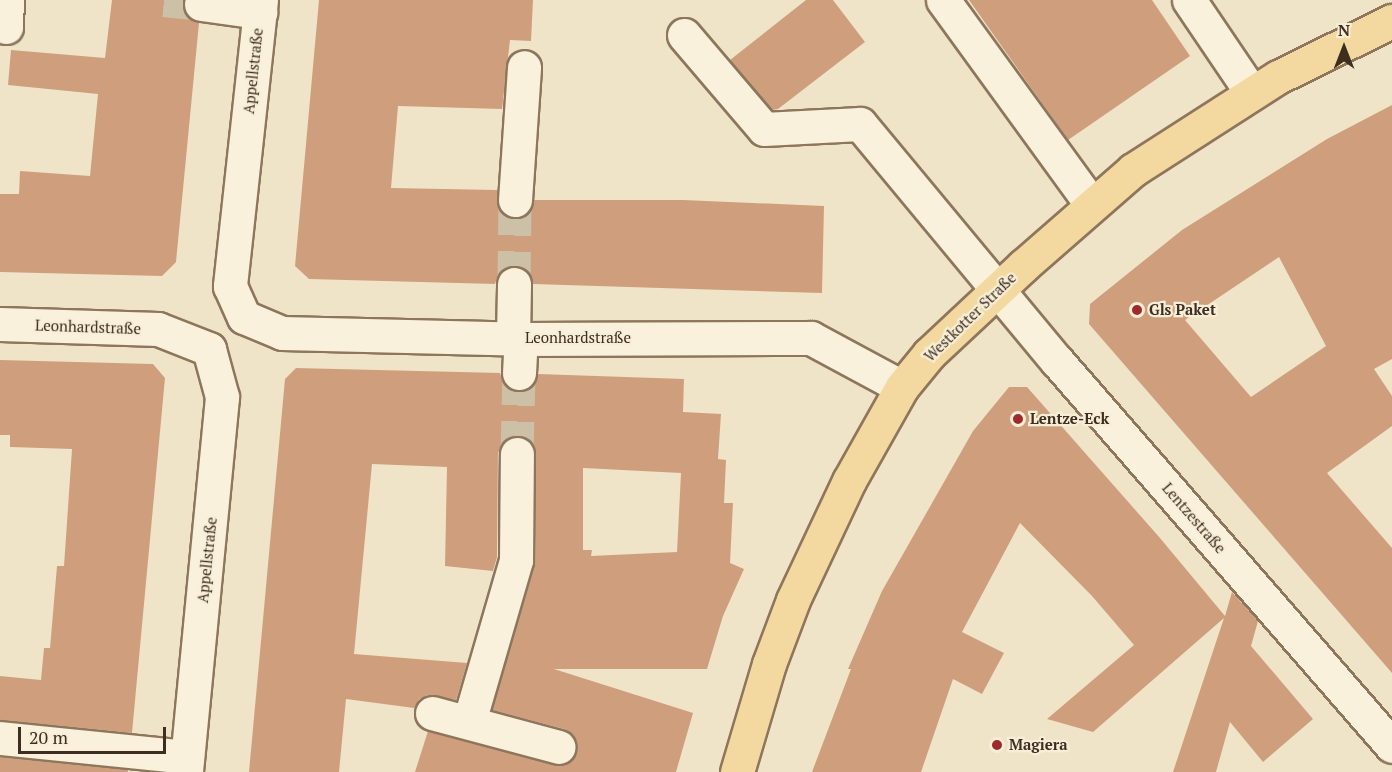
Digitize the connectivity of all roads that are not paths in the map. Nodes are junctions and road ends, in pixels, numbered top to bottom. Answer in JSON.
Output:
{"nodes":[{"id":1,"x":943,"y":0,"type":"edge"},
{"id":2,"x":1189,"y":0,"type":"edge"},
{"id":3,"x":201,"y":4,"type":"dead end"},
{"id":4,"x":260,"y":6,"type":"edge"},
{"id":5,"x":1392,"y":21,"type":"edge"},
{"id":6,"x":684,"y":35,"type":"dead end"},
{"id":7,"x":524,"y":67,"type":"dead end"},
{"id":8,"x":1251,"y":93,"type":"junction"},
{"id":9,"x":515,"y":200,"type":"tunnel mouth"},
{"id":10,"x":1092,"y":205,"type":"junction"},
{"id":11,"x":514,"y":284,"type":"tunnel mouth"},
{"id":12,"x":997,"y":290,"type":"junction"},
{"id":13,"x":244,"y":317,"type":"joint"},
{"id":14,"x":0,"y":324,"type":"edge"},
{"id":15,"x":517,"y":338,"type":"junction"},
{"id":16,"x":209,"y":349,"type":"joint"},
{"id":17,"x":519,"y":373,"type":"tunnel mouth"},
{"id":18,"x":902,"y":387,"type":"junction"},
{"id":19,"x":517,"y":454,"type":"tunnel mouth"},
{"id":20,"x":432,"y":713,"type":"dead end"},
{"id":21,"x":470,"y":722,"type":"junction"},
{"id":22,"x":0,"y":738,"type":"edge"},
{"id":23,"x":1392,"y":746,"type":"edge"},
{"id":24,"x":559,"y":747,"type":"dead end"},
{"id":25,"x":187,"y":764,"type":"edge"},
{"id":26,"x":737,"y":772,"type":"edge"}],
"edges":[{"from":1,"to":10,"type":"street"},
{"from":2,"to":8,"type":"street"},
{"from":3,"to":4,"type":"street"},
{"from":4,"to":13,"type":"street","name":"Appellstraße"},
{"from":5,"to":8,"type":"main road","name":"Westkotter Straße"},
{"from":6,"to":12,"type":"street","name":"Lentzestraße"},
{"from":7,"to":9,"type":"street"},
{"from":8,"to":10,"type":"main road","name":"Westkotter Straße"},
{"from":10,"to":12,"type":"main road","name":"Westkotter Straße"},
{"from":11,"to":15,"type":"street"},
{"from":12,"to":18,"type":"main road","name":"Westkotter Straße"},
{"from":12,"to":23,"type":"street","name":"Lentzestraße"},
{"from":13,"to":15,"type":"street","name":"Leonhardstraße"},
{"from":14,"to":16,"type":"street","name":"Leonhardstraße"},
{"from":15,"to":17,"type":"street"},
{"from":15,"to":18,"type":"street","name":"Leonhardstraße"},
{"from":16,"to":25,"type":"street","name":"Appellstraße"},
{"from":18,"to":26,"type":"main road","name":"Westkotter Straße"},
{"from":19,"to":21,"type":"street"},
{"from":20,"to":21,"type":"street"},
{"from":21,"to":24,"type":"street"},
{"from":22,"to":25,"type":"street"}]}
